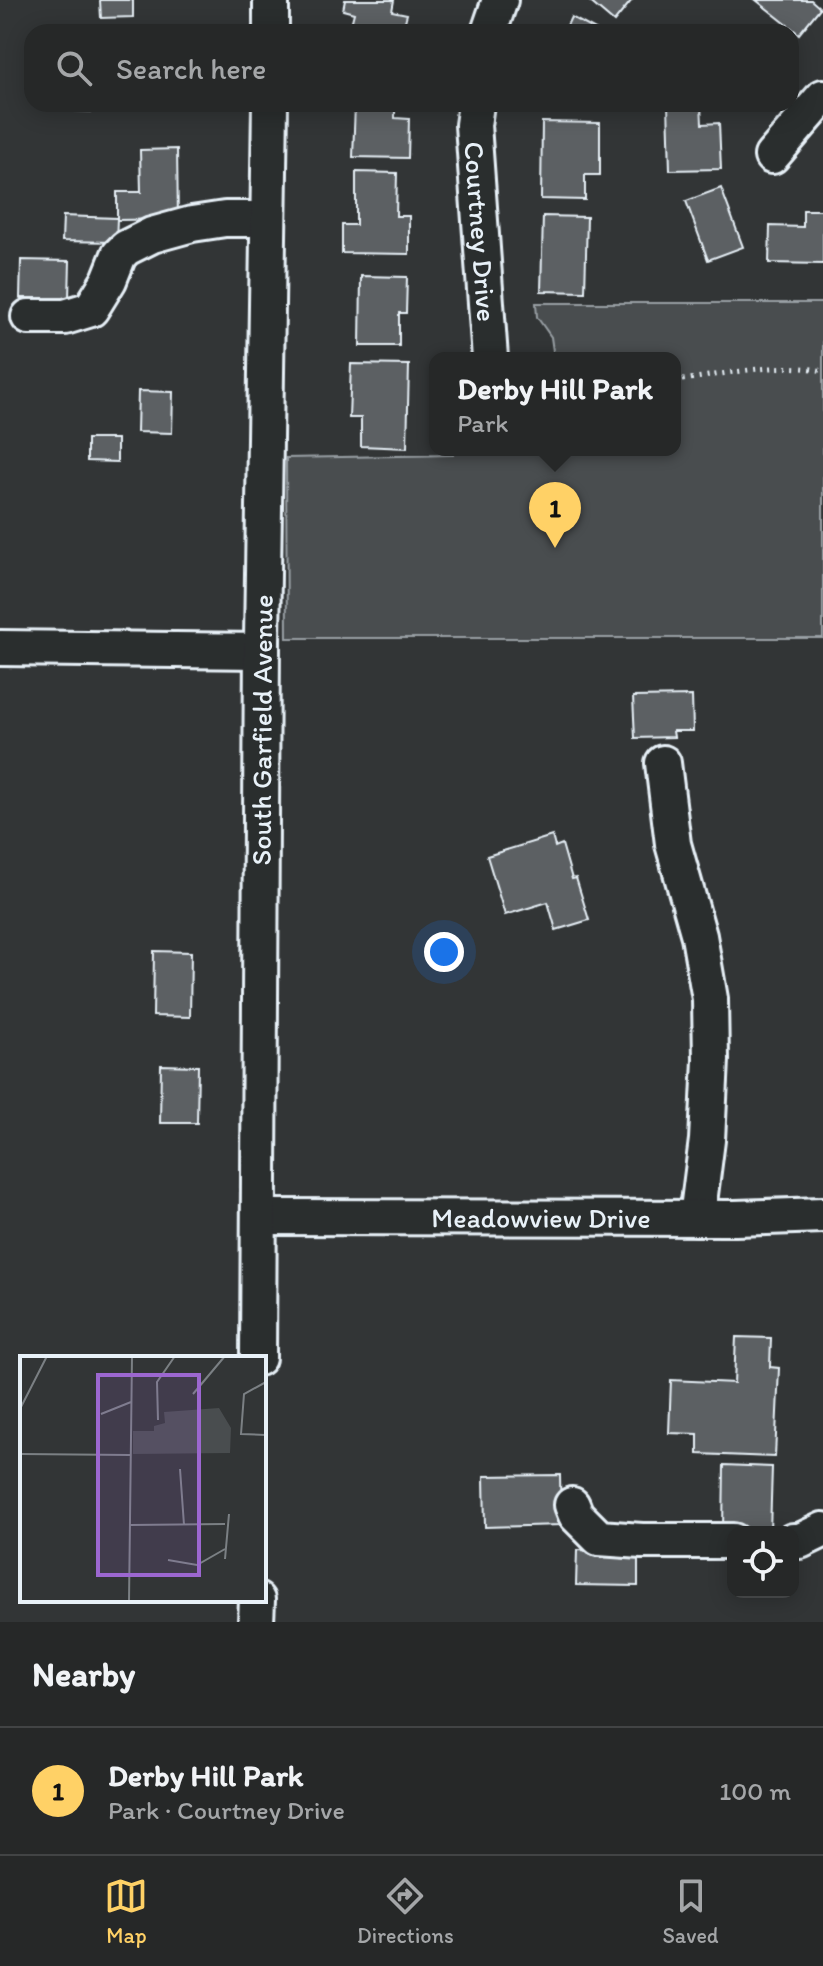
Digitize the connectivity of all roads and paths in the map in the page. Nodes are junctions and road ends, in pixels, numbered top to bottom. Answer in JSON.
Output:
{"nodes":[{"id":1,"x":271,"y":0,"type":"edge"},
{"id":2,"x":500,"y":0,"type":"edge"},
{"id":3,"x":271,"y":24,"type":"edge"},
{"id":4,"x":492,"y":24,"type":"edge"},
{"id":5,"x":823,"y":97,"type":"edge"},
{"id":6,"x":270,"y":112,"type":"edge"},
{"id":7,"x":475,"y":112,"type":"edge"},
{"id":8,"x":772,"y":156,"type":"dead end"},
{"id":9,"x":268,"y":219,"type":"junction"},
{"id":10,"x":29,"y":317,"type":"dead end"},
{"id":11,"x":490,"y":352,"type":"edge"},
{"id":12,"x":822,"y":371,"type":"edge"},
{"id":13,"x":681,"y":380,"type":"edge"},
{"id":14,"x":0,"y":648,"type":"edge"},
{"id":15,"x":262,"y":651,"type":"junction"},
{"id":16,"x":663,"y":763,"type":"dead end"},
{"id":17,"x":823,"y":1215,"type":"edge"},
{"id":18,"x":259,"y":1217,"type":"junction"},
{"id":19,"x":697,"y":1218,"type":"junction"},
{"id":20,"x":258,"y":1356,"type":"edge"},
{"id":21,"x":572,"y":1505,"type":"dead end"},
{"id":22,"x":823,"y":1530,"type":"edge"},
{"id":23,"x":727,"y":1541,"type":"edge"},
{"id":24,"x":799,"y":1541,"type":"edge"},
{"id":25,"x":257,"y":1602,"type":"edge"},
{"id":26,"x":256,"y":1622,"type":"edge"}],
"edges":[{"from":1,"to":3,"type":"street"},
{"from":2,"to":4,"type":"street"},
{"from":5,"to":8,"type":"street"},
{"from":6,"to":9,"type":"street","name":"South Garfield Avenue"},
{"from":7,"to":11,"type":"street","name":"Courtney Drive"},
{"from":9,"to":10,"type":"street"},
{"from":9,"to":15,"type":"street","name":"South Garfield Avenue"},
{"from":12,"to":13,"type":"path"},
{"from":14,"to":15,"type":"street"},
{"from":15,"to":18,"type":"street","name":"South Garfield Avenue"},
{"from":16,"to":19,"type":"street"},
{"from":17,"to":19,"type":"street","name":"Meadowview Drive"},
{"from":18,"to":19,"type":"street","name":"Meadowview Drive"},
{"from":18,"to":20,"type":"street","name":"South Garfield Avenue"},
{"from":21,"to":23,"type":"street"},
{"from":22,"to":24,"type":"street"},
{"from":25,"to":26,"type":"street"}]}
